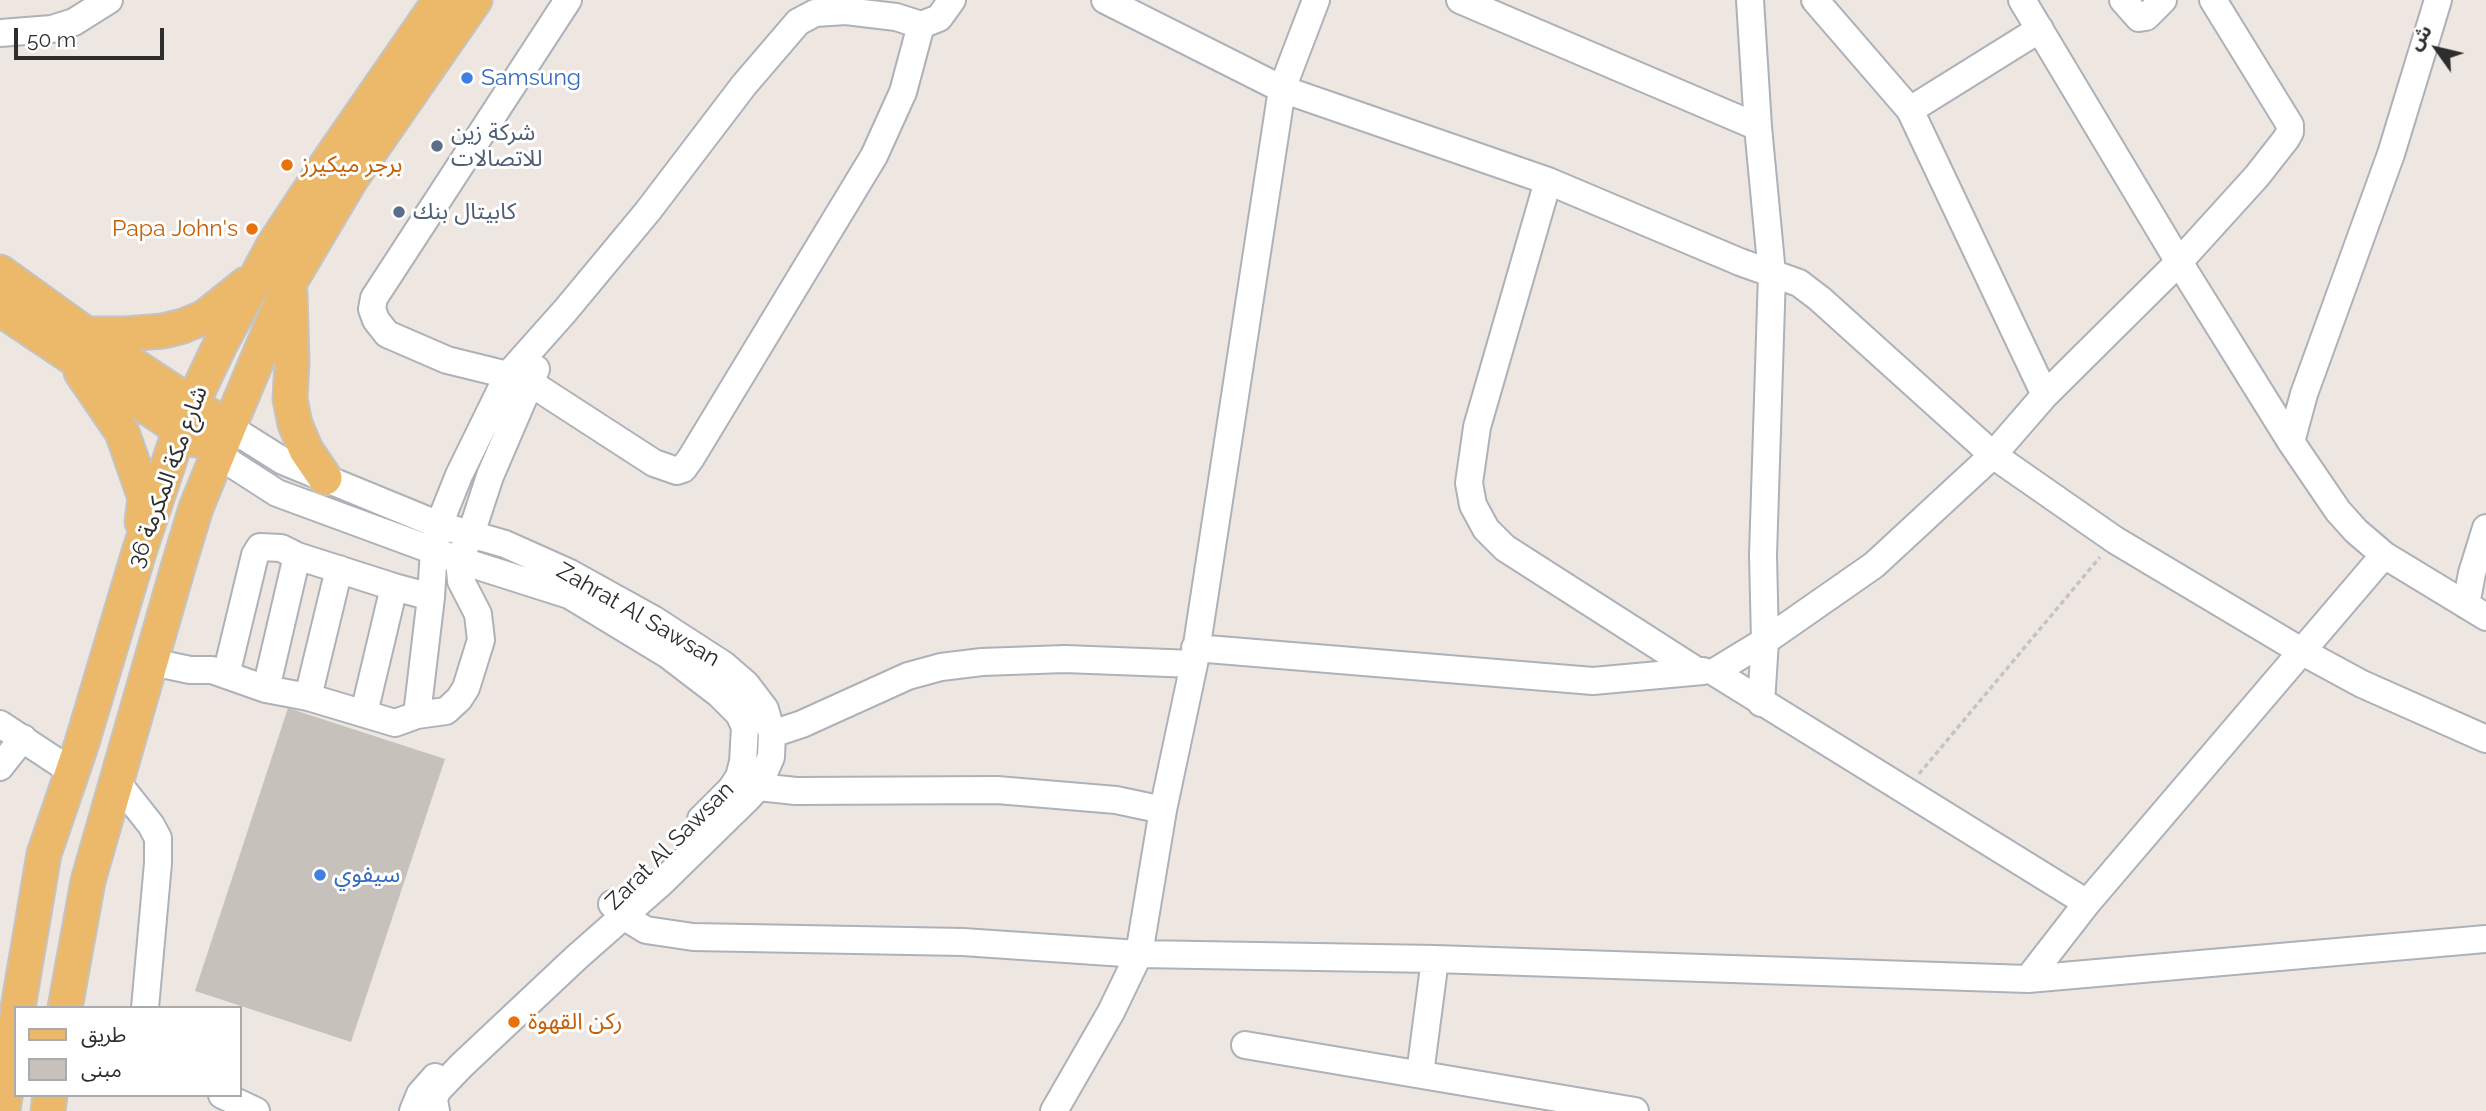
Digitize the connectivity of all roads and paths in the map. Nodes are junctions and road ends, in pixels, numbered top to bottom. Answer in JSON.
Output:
{"nodes":[{"id":1,"x":109,"y":0,"type":"edge"},
{"id":2,"x":440,"y":0,"type":"edge"},
{"id":3,"x":475,"y":0,"type":"edge"},
{"id":4,"x":568,"y":0,"type":"edge"},
{"id":5,"x":952,"y":0,"type":"edge"},
{"id":6,"x":1105,"y":0,"type":"edge"},
{"id":7,"x":1316,"y":0,"type":"edge"},
{"id":8,"x":1460,"y":0,"type":"edge"},
{"id":9,"x":1750,"y":0,"type":"edge"},
{"id":10,"x":1815,"y":0,"type":"edge"},
{"id":11,"x":2022,"y":0,"type":"edge"},
{"id":12,"x":2123,"y":0,"type":"edge"},
{"id":13,"x":2163,"y":0,"type":"edge"},
{"id":14,"x":2213,"y":0,"type":"edge"},
{"id":15,"x":2438,"y":0,"type":"edge"},
{"id":16,"x":806,"y":7,"type":"edge"},
{"id":17,"x":1143,"y":8,"type":"edge"},
{"id":18,"x":921,"y":25,"type":"junction"},
{"id":19,"x":2039,"y":29,"type":"junction"},
{"id":20,"x":0,"y":33,"type":"edge"},
{"id":21,"x":1282,"y":89,"type":"junction"},
{"id":22,"x":1910,"y":110,"type":"junction"},
{"id":23,"x":1758,"y":127,"type":"junction"},
{"id":24,"x":1548,"y":181,"type":"junction"},
{"id":25,"x":2179,"y":262,"type":"junction"},
{"id":26,"x":0,"y":272,"type":"edge"},
{"id":27,"x":1772,"y":274,"type":"junction"},
{"id":28,"x":254,"y":278,"type":"junction"},
{"id":29,"x":290,"y":282,"type":"junction"},
{"id":30,"x":0,"y":309,"type":"edge"},
{"id":31,"x":79,"y":346,"type":"junction"},
{"id":32,"x":519,"y":378,"type":"junction"},
{"id":33,"x":2045,"y":395,"type":"junction"},
{"id":34,"x":185,"y":416,"type":"junction"},
{"id":35,"x":224,"y":441,"type":"junction"},
{"id":36,"x":2291,"y":442,"type":"junction"},
{"id":37,"x":1993,"y":455,"type":"junction"},
{"id":38,"x":325,"y":478,"type":"junction"},
{"id":39,"x":2486,"y":528,"type":"edge"},
{"id":40,"x":471,"y":534,"type":"junction"},
{"id":41,"x":436,"y":537,"type":"junction"},
{"id":42,"x":2115,"y":540,"type":"junction"},
{"id":43,"x":139,"y":552,"type":"junction"},
{"id":44,"x":2384,"y":555,"type":"junction"},
{"id":45,"x":297,"y":556,"type":"junction"},
{"id":46,"x":459,"y":560,"type":"junction"},
{"id":47,"x":339,"y":569,"type":"junction"},
{"id":48,"x":394,"y":587,"type":"junction"},
{"id":49,"x":431,"y":597,"type":"junction"},
{"id":50,"x":2476,"y":611,"type":"edge"},
{"id":51,"x":1765,"y":641,"type":"junction"},
{"id":52,"x":2301,"y":651,"type":"junction"},
{"id":53,"x":1195,"y":656,"type":"junction"},
{"id":54,"x":152,"y":662,"type":"junction"},
{"id":55,"x":1706,"y":672,"type":"junction"},
{"id":56,"x":226,"y":675,"type":"junction"},
{"id":57,"x":266,"y":689,"type":"junction"},
{"id":58,"x":308,"y":697,"type":"junction"},
{"id":59,"x":1761,"y":703,"type":"junction"},
{"id":60,"x":363,"y":713,"type":"junction"},
{"id":61,"x":417,"y":715,"type":"junction"},
{"id":62,"x":0,"y":724,"type":"edge"},
{"id":63,"x":772,"y":734,"type":"junction"},
{"id":64,"x":23,"y":738,"type":"junction"},
{"id":65,"x":2486,"y":739,"type":"edge"},
{"id":66,"x":0,"y":767,"type":"edge"},
{"id":67,"x":71,"y":771,"type":"junction"},
{"id":68,"x":117,"y":782,"type":"junction"},
{"id":69,"x":758,"y":787,"type":"junction"},
{"id":70,"x":1905,"y":791,"type":"junction"},
{"id":71,"x":1163,"y":810,"type":"junction"},
{"id":72,"x":2087,"y":902,"type":"junction"},
{"id":73,"x":618,"y":910,"type":"junction"},
{"id":74,"x":2486,"y":939,"type":"edge"},
{"id":75,"x":1139,"y":954,"type":"junction"},
{"id":76,"x":1435,"y":959,"type":"junction"},
{"id":77,"x":2028,"y":979,"type":"junction"},
{"id":78,"x":18,"y":1006,"type":"edge"},
{"id":79,"x":65,"y":1006,"type":"edge"},
{"id":80,"x":145,"y":1006,"type":"edge"},
{"id":81,"x":14,"y":1031,"type":"edge"},
{"id":82,"x":1245,"y":1045,"type":"dead end"},
{"id":83,"x":1420,"y":1074,"type":"junction"},
{"id":84,"x":2,"y":1097,"type":"edge"},
{"id":85,"x":226,"y":1097,"type":"edge"},
{"id":86,"x":256,"y":1111,"type":"edge"},
{"id":87,"x":413,"y":1111,"type":"edge"},
{"id":88,"x":436,"y":1111,"type":"edge"},
{"id":89,"x":1054,"y":1111,"type":"edge"},
{"id":90,"x":1635,"y":1111,"type":"edge"}],
"edges":[{"from":1,"to":20,"type":"street"},
{"from":2,"to":28,"type":"main road","name":"شارع مكة المكرمة 36"},
{"from":3,"to":29,"type":"main road","name":"شارع مكة المكرمة 36"},
{"from":4,"to":32,"type":"street"},
{"from":5,"to":18,"type":"street"},
{"from":6,"to":17,"type":"street"},
{"from":7,"to":21,"type":"street"},
{"from":8,"to":23,"type":"street"},
{"from":9,"to":23,"type":"street"},
{"from":10,"to":22,"type":"street"},
{"from":11,"to":19,"type":"street"},
{"from":12,"to":13,"type":"street"},
{"from":14,"to":25,"type":"street"},
{"from":15,"to":36,"type":"street"},
{"from":16,"to":18,"type":"street"},
{"from":16,"to":32,"type":"street"},
{"from":17,"to":21,"type":"street"},
{"from":18,"to":32,"type":"street"},
{"from":19,"to":22,"type":"street"},
{"from":19,"to":25,"type":"street"},
{"from":21,"to":24,"type":"street"},
{"from":21,"to":53,"type":"street"},
{"from":22,"to":33,"type":"street"},
{"from":23,"to":27,"type":"street"},
{"from":24,"to":27,"type":"street"},
{"from":24,"to":55,"type":"street"},
{"from":25,"to":33,"type":"street"},
{"from":25,"to":36,"type":"street"},
{"from":26,"to":31,"type":"main road"},
{"from":27,"to":37,"type":"street"},
{"from":27,"to":51,"type":"street"},
{"from":28,"to":31,"type":"main road"},
{"from":28,"to":34,"type":"main road","name":"شارع مكة المكرمة 36"},
{"from":29,"to":35,"type":"main road","name":"شارع مكة المكرمة 36"},
{"from":29,"to":38,"type":"main road"},
{"from":30,"to":31,"type":"main road"},
{"from":31,"to":34,"type":"main road"},
{"from":31,"to":43,"type":"main road"},
{"from":32,"to":40,"type":"street"},
{"from":32,"to":41,"type":"street"},
{"from":33,"to":37,"type":"street"},
{"from":34,"to":35,"type":"main road"},
{"from":34,"to":43,"type":"main road","name":"شارع مكة المكرمة 36"},
{"from":35,"to":38,"type":"street","name":"Zahrat Al Sawsan"},
{"from":35,"to":41,"type":"street","name":"Zarat Al Sawsan"},
{"from":35,"to":54,"type":"main road","name":"شارع مكة المكرمة 36"},
{"from":36,"to":44,"type":"street"},
{"from":37,"to":42,"type":"street"},
{"from":37,"to":51,"type":"street"},
{"from":38,"to":41,"type":"street","name":"Zahrat Al Sawsan"},
{"from":39,"to":50,"type":"street"},
{"from":40,"to":41,"type":"street","name":"Zahrat Al Sawsan"},
{"from":40,"to":46,"type":"street"},
{"from":40,"to":63,"type":"street","name":"Zahrat Al Sawsan"},
{"from":41,"to":46,"type":"street","name":"Zarat Al Sawsan"},
{"from":41,"to":49,"type":"street"},
{"from":42,"to":52,"type":"street"},
{"from":42,"to":70,"type":"path"},
{"from":43,"to":67,"type":"main road","name":"شارع مكة المكرمة 36"},
{"from":44,"to":50,"type":"street"},
{"from":44,"to":52,"type":"street"},
{"from":45,"to":47,"type":"street"},
{"from":45,"to":56,"type":"street"},
{"from":45,"to":57,"type":"street"},
{"from":46,"to":61,"type":"street"},
{"from":46,"to":73,"type":"street","name":"Zarat Al Sawsan"},
{"from":47,"to":48,"type":"street"},
{"from":47,"to":58,"type":"street"},
{"from":48,"to":49,"type":"street"},
{"from":48,"to":60,"type":"street"},
{"from":49,"to":61,"type":"street"},
{"from":51,"to":55,"type":"street"},
{"from":51,"to":59,"type":"street"},
{"from":52,"to":65,"type":"street"},
{"from":52,"to":72,"type":"street"},
{"from":53,"to":55,"type":"street"},
{"from":53,"to":63,"type":"street"},
{"from":53,"to":71,"type":"street"},
{"from":54,"to":56,"type":"street"},
{"from":54,"to":68,"type":"main road","name":"شارع مكة المكرمة 36"},
{"from":55,"to":59,"type":"street"},
{"from":56,"to":57,"type":"street"},
{"from":57,"to":58,"type":"street"},
{"from":58,"to":60,"type":"street"},
{"from":59,"to":70,"type":"street"},
{"from":60,"to":61,"type":"street"},
{"from":62,"to":64,"type":"street"},
{"from":63,"to":69,"type":"street"},
{"from":64,"to":66,"type":"street"},
{"from":64,"to":67,"type":"street"},
{"from":67,"to":78,"type":"main road","name":"شارع مكة المكرمة 36"},
{"from":68,"to":79,"type":"main road","name":"شارع مكة المكرمة 36"},
{"from":68,"to":80,"type":"street"},
{"from":69,"to":71,"type":"street"},
{"from":69,"to":73,"type":"street"},
{"from":70,"to":72,"type":"street"},
{"from":71,"to":75,"type":"street"},
{"from":72,"to":77,"type":"street"},
{"from":73,"to":75,"type":"street"},
{"from":73,"to":87,"type":"street","name":"Zarat Al Sawsan"},
{"from":73,"to":88,"type":"street"},
{"from":74,"to":77,"type":"street"},
{"from":75,"to":76,"type":"street"},
{"from":75,"to":89,"type":"street"},
{"from":76,"to":77,"type":"street"},
{"from":76,"to":83,"type":"street"},
{"from":81,"to":84,"type":"main road"},
{"from":82,"to":83,"type":"street"},
{"from":83,"to":90,"type":"street"},
{"from":85,"to":86,"type":"street"}]}
